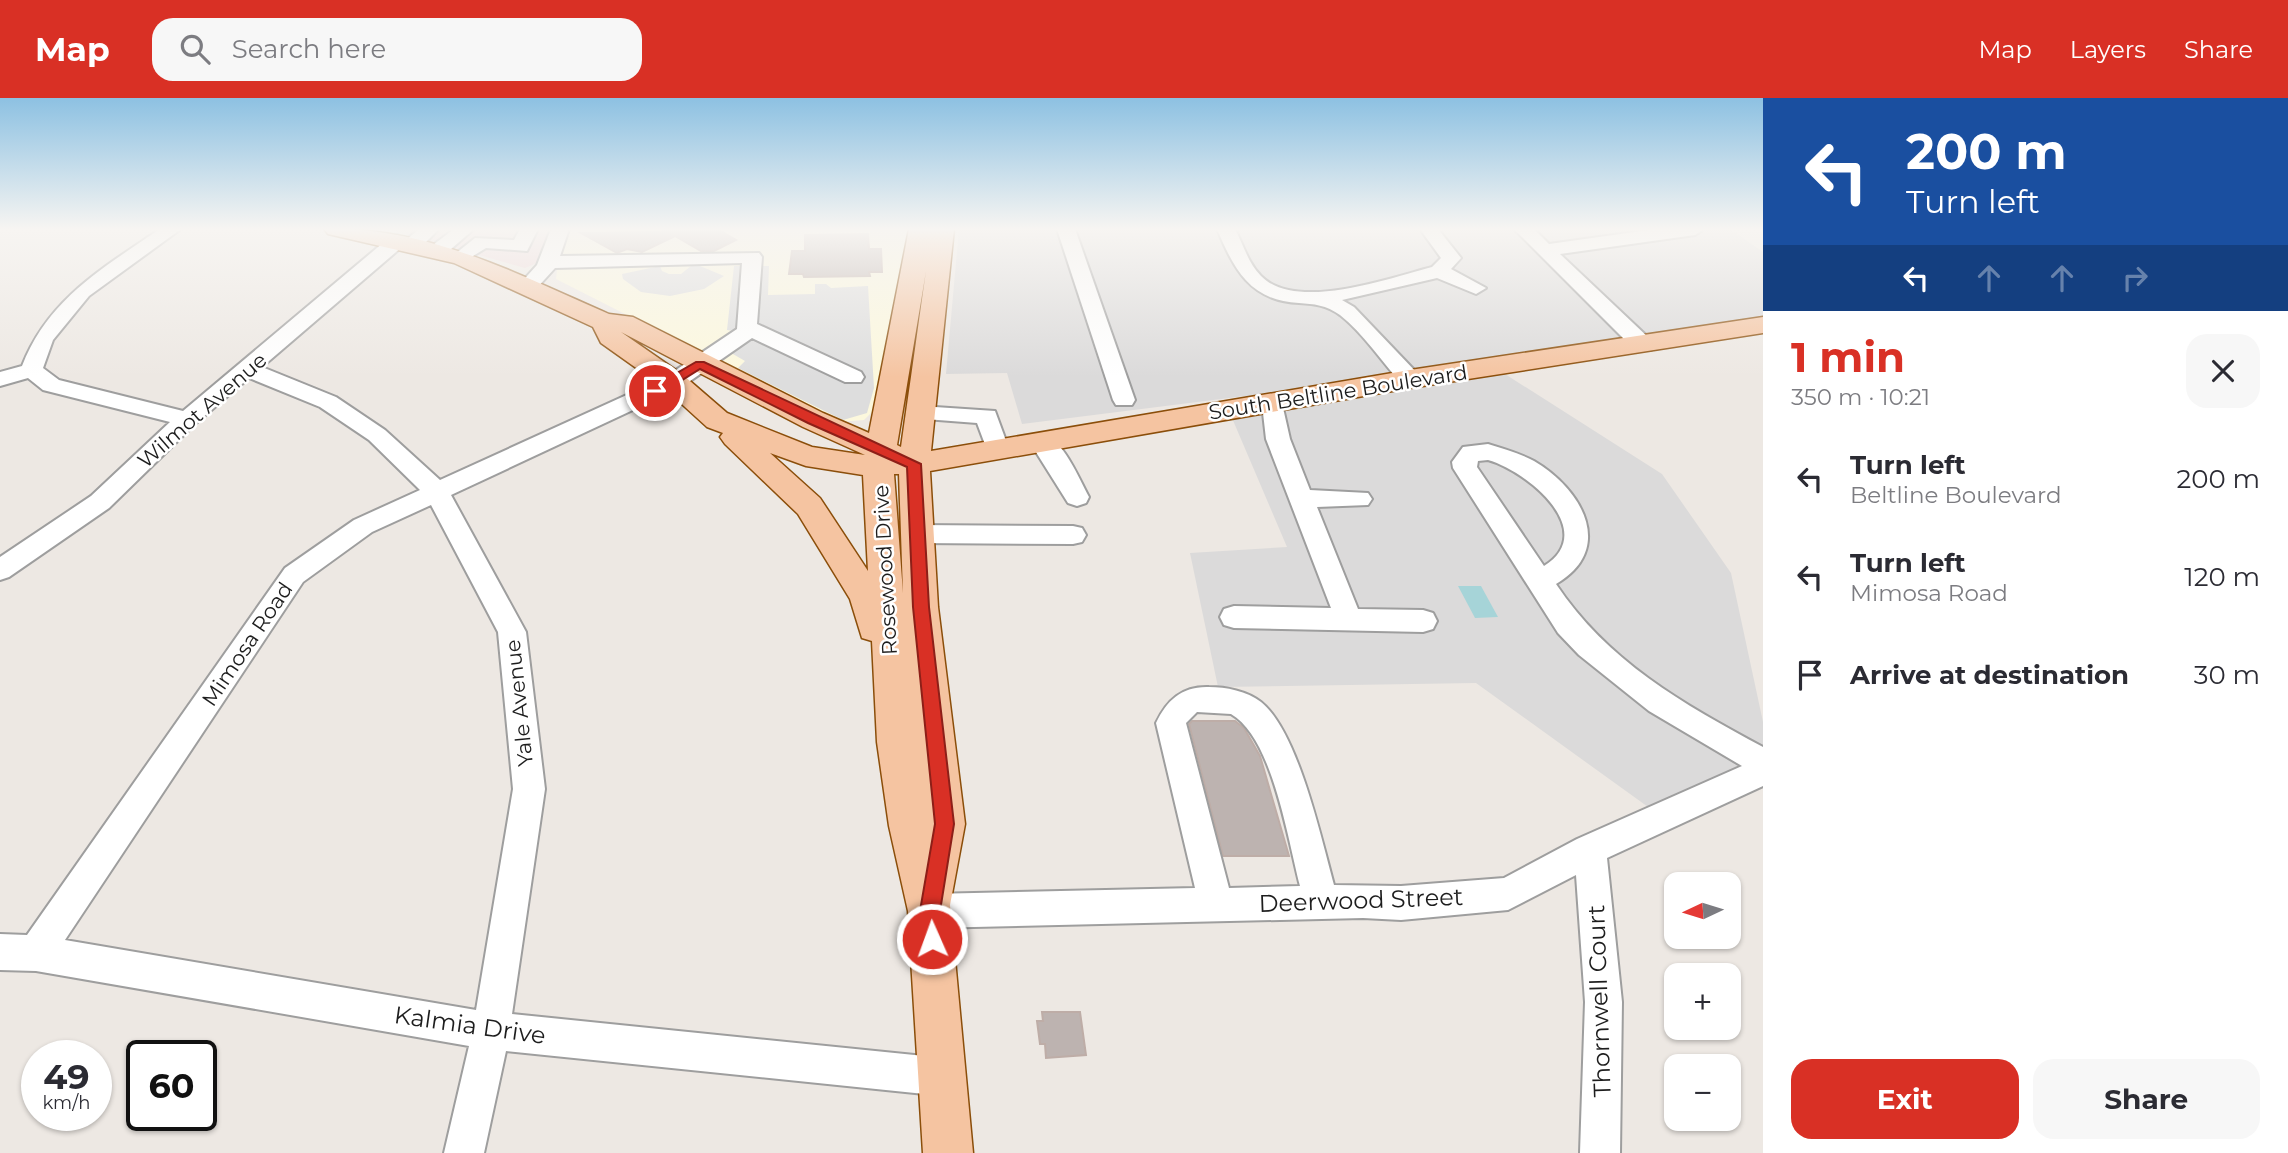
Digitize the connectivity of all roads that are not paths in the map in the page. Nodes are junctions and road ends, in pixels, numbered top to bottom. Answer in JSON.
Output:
{"nodes":[{"id":1,"x":102,"y":278,"type":"edge"},
{"id":2,"x":379,"y":278,"type":"edge"},
{"id":3,"x":513,"y":278,"type":"edge"},
{"id":4,"x":535,"y":278,"type":"edge"},
{"id":5,"x":750,"y":278,"type":"edge"},
{"id":6,"x":912,"y":278,"type":"edge"},
{"id":7,"x":937,"y":278,"type":"edge"},
{"id":8,"x":1083,"y":278,"type":"edge"},
{"id":9,"x":1252,"y":278,"type":"edge"},
{"id":10,"x":1418,"y":278,"type":"edge"},
{"id":11,"x":1455,"y":278,"type":"edge"},
{"id":12,"x":1574,"y":278,"type":"edge"},
{"id":13,"x":528,"y":286,"type":"junction"},
{"id":14,"x":1476,"y":288,"type":"dead end"},
{"id":15,"x":1349,"y":302,"type":"junction"},
{"id":16,"x":604,"y":322,"type":"junction"},
{"id":17,"x":1763,"y":325,"type":"edge"},
{"id":18,"x":750,"y":329,"type":"junction"},
{"id":19,"x":1643,"y":345,"type":"junction"},
{"id":20,"x":700,"y":364,"type":"junction"},
{"id":21,"x":31,"y":370,"type":"junction"},
{"id":22,"x":249,"y":370,"type":"junction"},
{"id":23,"x":853,"y":377,"type":"dead end"},
{"id":24,"x":0,"y":379,"type":"edge"},
{"id":25,"x":1410,"y":379,"type":"junction"},
{"id":26,"x":674,"y":382,"type":"junction"},
{"id":27,"x":1124,"y":400,"type":"dead end"},
{"id":28,"x":1273,"y":404,"type":"junction"},
{"id":29,"x":920,"y":413,"type":"junction"},
{"id":30,"x":187,"y":419,"type":"junction"},
{"id":31,"x":717,"y":420,"type":"junction"},
{"id":32,"x":1041,"y":441,"type":"junction"},
{"id":33,"x":997,"y":449,"type":"junction"},
{"id":34,"x":879,"y":457,"type":"junction"},
{"id":35,"x":914,"y":464,"type":"junction"},
{"id":36,"x":436,"y":491,"type":"junction"},
{"id":37,"x":1077,"y":497,"type":"dead end"},
{"id":38,"x":1300,"y":498,"type":"junction"},
{"id":39,"x":1359,"y":499,"type":"dead end"},
{"id":40,"x":917,"y":534,"type":"junction"},
{"id":41,"x":1073,"y":535,"type":"dead end"},
{"id":42,"x":0,"y":570,"type":"edge"},
{"id":43,"x":1540,"y":581,"type":"junction"},
{"id":44,"x":1234,"y":617,"type":"dead end"},
{"id":45,"x":1349,"y":620,"type":"junction"},
{"id":46,"x":1423,"y":621,"type":"dead end"},
{"id":47,"x":896,"y":743,"type":"junction"},
{"id":48,"x":1763,"y":762,"type":"edge"},
{"id":49,"x":1763,"y":771,"type":"edge"},
{"id":50,"x":1588,"y":850,"type":"junction"},
{"id":51,"x":1321,"y":902,"type":"junction"},
{"id":52,"x":1216,"y":904,"type":"junction"},
{"id":53,"x":930,"y":911,"type":"junction"},
{"id":54,"x":0,"y":952,"type":"edge"},
{"id":55,"x":36,"y":953,"type":"junction"},
{"id":56,"x":491,"y":1031,"type":"junction"},
{"id":57,"x":944,"y":1077,"type":"junction"},
{"id":58,"x":464,"y":1153,"type":"edge"},
{"id":59,"x":948,"y":1153,"type":"edge"},
{"id":60,"x":1600,"y":1153,"type":"edge"}],
"edges":[{"from":1,"to":21,"type":"street"},
{"from":2,"to":22,"type":"street","name":"Wilmot Avenue"},
{"from":3,"to":13,"type":"main road"},
{"from":4,"to":13,"type":"street"},
{"from":5,"to":18,"type":"street"},
{"from":6,"to":34,"type":"main road","name":"Rosewood Drive"},
{"from":7,"to":29,"type":"main road","name":"Rosewood Drive"},
{"from":8,"to":27,"type":"street"},
{"from":9,"to":15,"type":"street"},
{"from":10,"to":15,"type":"street"},
{"from":11,"to":14,"type":"street"},
{"from":12,"to":19,"type":"street"},
{"from":13,"to":16,"type":"main road"},
{"from":15,"to":25,"type":"street"},
{"from":16,"to":20,"type":"main road"},
{"from":16,"to":26,"type":"main road"},
{"from":17,"to":19,"type":"main road","name":"South Beltline Boulevard"},
{"from":18,"to":20,"type":"street","name":"Mimosa Road"},
{"from":18,"to":23,"type":"street"},
{"from":19,"to":25,"type":"main road","name":"South Beltline Boulevard"},
{"from":20,"to":26,"type":"street","name":"Mimosa Road"},
{"from":20,"to":34,"type":"main road"},
{"from":21,"to":24,"type":"street"},
{"from":21,"to":30,"type":"street"},
{"from":22,"to":30,"type":"street","name":"Wilmot Avenue"},
{"from":22,"to":36,"type":"street","name":"Yale Avenue"},
{"from":25,"to":28,"type":"main road","name":"South Beltline Boulevard"},
{"from":26,"to":31,"type":"main road"},
{"from":26,"to":36,"type":"street","name":"Mimosa Road"},
{"from":28,"to":32,"type":"main road","name":"South Beltline Boulevard"},
{"from":28,"to":38,"type":"street"},
{"from":29,"to":33,"type":"street"},
{"from":29,"to":35,"type":"main road","name":"Rosewood Drive"},
{"from":30,"to":42,"type":"street","name":"Wilmot Avenue"},
{"from":31,"to":34,"type":"main road","name":"South Beltline Boulevard"},
{"from":31,"to":47,"type":"main road"},
{"from":32,"to":33,"type":"main road","name":"South Beltline Boulevard"},
{"from":32,"to":37,"type":"street"},
{"from":33,"to":35,"type":"main road","name":"South Beltline Boulevard"},
{"from":34,"to":35,"type":"main road","name":"South Beltline Boulevard"},
{"from":34,"to":47,"type":"main road","name":"Rosewood Drive"},
{"from":35,"to":40,"type":"main road","name":"Rosewood Drive"},
{"from":36,"to":55,"type":"street","name":"Mimosa Road"},
{"from":36,"to":56,"type":"street","name":"Yale Avenue"},
{"from":38,"to":39,"type":"street"},
{"from":38,"to":45,"type":"street"},
{"from":40,"to":41,"type":"street"},
{"from":40,"to":53,"type":"main road","name":"Rosewood Drive"},
{"from":43,"to":43,"type":"street"},
{"from":43,"to":48,"type":"street"},
{"from":44,"to":45,"type":"street"},
{"from":45,"to":46,"type":"street"},
{"from":47,"to":53,"type":"main road","name":"Rosewood Drive"},
{"from":49,"to":50,"type":"street","name":"Deerwood Street"},
{"from":50,"to":51,"type":"street","name":"Deerwood Street"},
{"from":50,"to":60,"type":"street","name":"Thornwell Court"},
{"from":51,"to":52,"type":"street","name":"Deerwood Street"},
{"from":51,"to":52,"type":"street"},
{"from":52,"to":53,"type":"street","name":"Deerwood Street"},
{"from":53,"to":57,"type":"main road","name":"Rosewood Drive"},
{"from":54,"to":55,"type":"street","name":"Kalmia Drive"},
{"from":55,"to":56,"type":"street","name":"Kalmia Drive"},
{"from":56,"to":57,"type":"street","name":"Kalmia Drive"},
{"from":56,"to":58,"type":"street","name":"Yale Avenue"},
{"from":57,"to":59,"type":"main road","name":"Rosewood Drive"}]}
